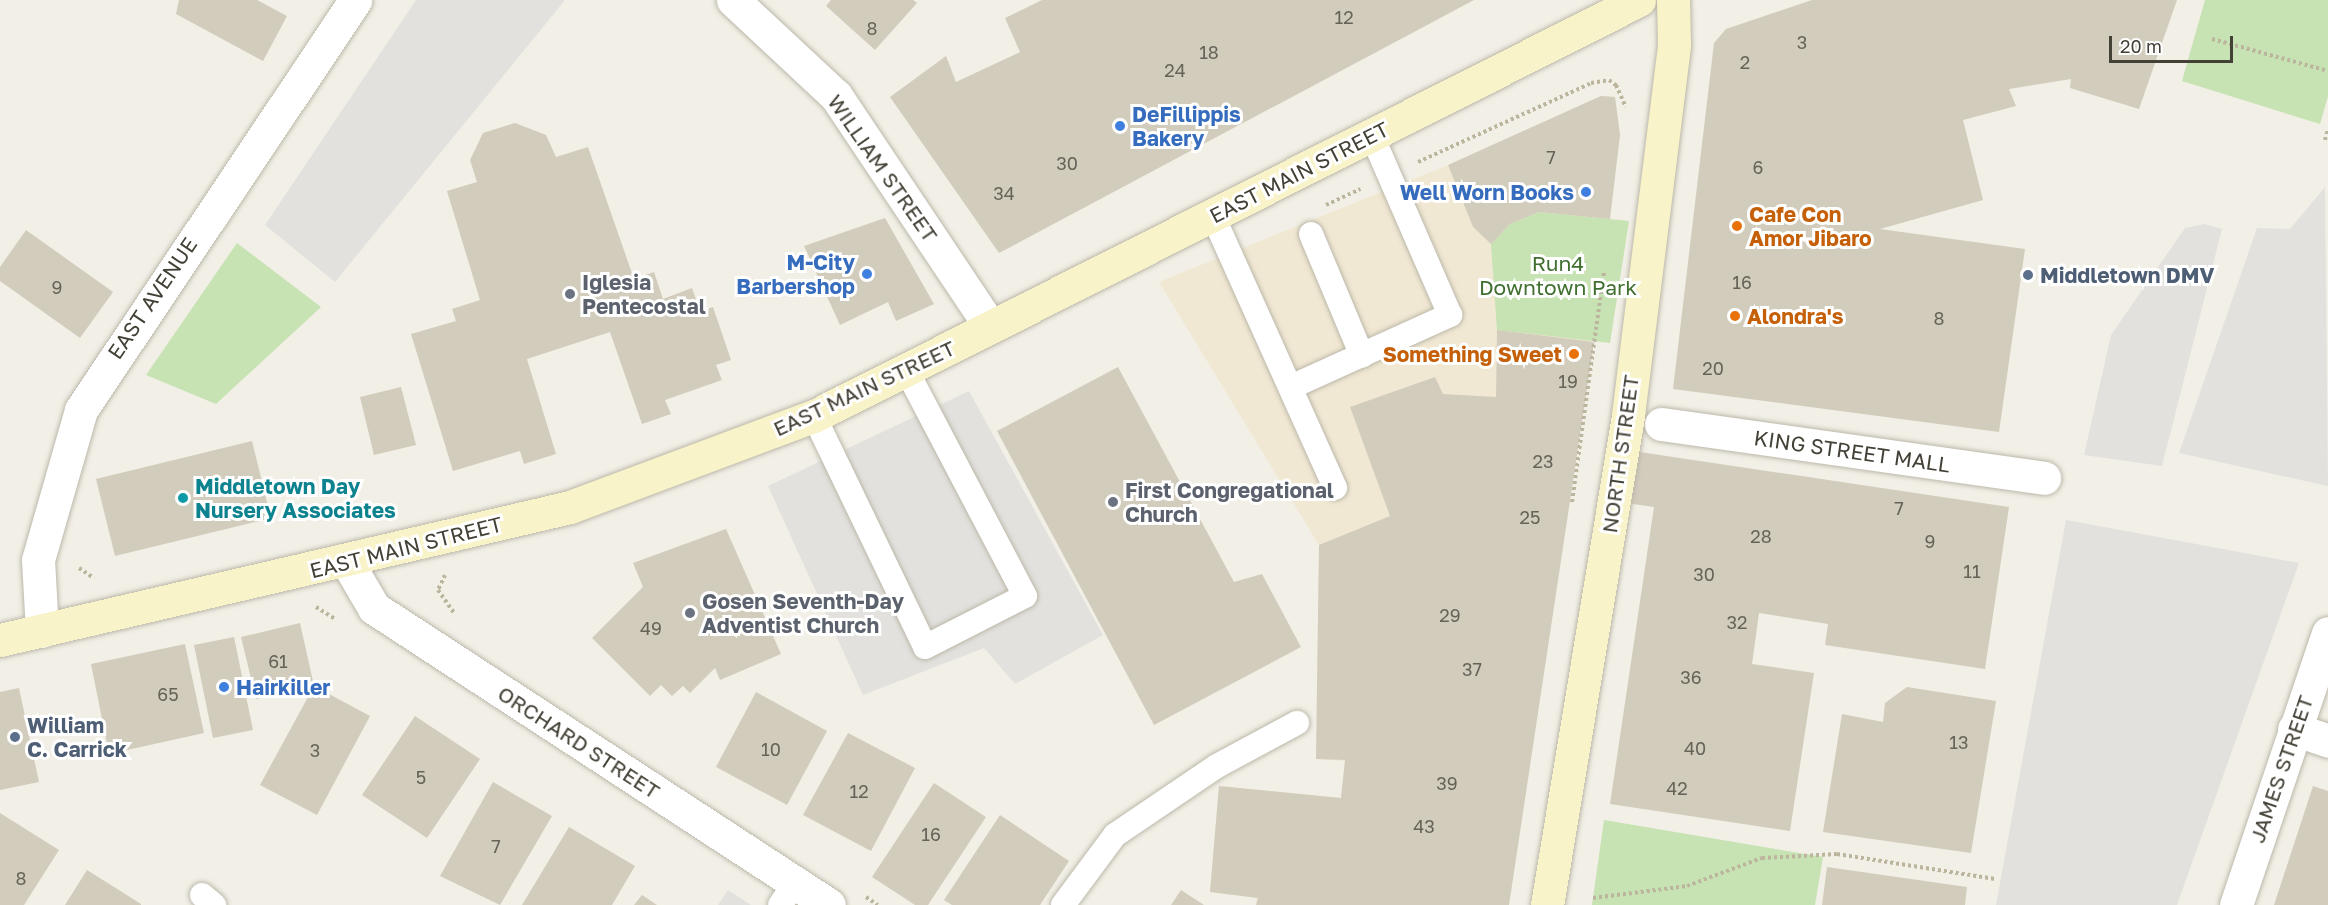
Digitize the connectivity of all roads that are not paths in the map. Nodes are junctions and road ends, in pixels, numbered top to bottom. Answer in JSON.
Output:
{"nodes":[{"id":1,"x":355,"y":0,"type":"edge"},
{"id":2,"x":733,"y":0,"type":"edge"},
{"id":3,"x":1639,"y":0,"type":"edge"},
{"id":4,"x":1673,"y":0,"type":"edge"},
{"id":5,"x":1372,"y":136,"type":"junction"},
{"id":6,"x":1213,"y":216,"type":"junction"},
{"id":7,"x":1311,"y":234,"type":"dead end"},
{"id":8,"x":990,"y":326,"type":"junction"},
{"id":9,"x":1362,"y":356,"type":"junction"},
{"id":10,"x":908,"y":371,"type":"junction"},
{"id":11,"x":1291,"y":387,"type":"junction"},
{"id":12,"x":814,"y":416,"type":"junction"},
{"id":13,"x":1661,"y":424,"type":"dead end"},
{"id":14,"x":2044,"y":478,"type":"dead end"},
{"id":15,"x":1335,"y":488,"type":"dead end"},
{"id":16,"x":347,"y":562,"type":"junction"},
{"id":17,"x":42,"y":631,"type":"junction"},
{"id":18,"x":0,"y":640,"type":"edge"},
{"id":19,"x":2326,"y":644,"type":"edge"},
{"id":20,"x":1297,"y":723,"type":"dead end"},
{"id":21,"x":2294,"y":729,"type":"junction"},
{"id":22,"x":2328,"y":741,"type":"edge"},
{"id":23,"x":788,"y":894,"type":"edge"},
{"id":24,"x":829,"y":905,"type":"edge"},
{"id":25,"x":1063,"y":905,"type":"edge"},
{"id":26,"x":1547,"y":905,"type":"edge"},
{"id":27,"x":2236,"y":905,"type":"edge"}],
"edges":[{"from":1,"to":17,"type":"street","name":"EAST AVENUE"},
{"from":2,"to":8,"type":"street","name":"WILLIAM STREET"},
{"from":3,"to":5,"type":"main road","name":"EAST MAIN STREET"},
{"from":4,"to":26,"type":"main road","name":"NORTH STREET"},
{"from":5,"to":6,"type":"main road","name":"EAST MAIN STREET"},
{"from":5,"to":9,"type":"lane"},
{"from":6,"to":8,"type":"main road","name":"EAST MAIN STREET"},
{"from":6,"to":11,"type":"lane"},
{"from":7,"to":9,"type":"lane"},
{"from":8,"to":10,"type":"main road","name":"EAST MAIN STREET"},
{"from":9,"to":11,"type":"lane"},
{"from":10,"to":12,"type":"main road","name":"EAST MAIN STREET"},
{"from":10,"to":12,"type":"lane"},
{"from":11,"to":15,"type":"lane"},
{"from":12,"to":16,"type":"main road","name":"EAST MAIN STREET"},
{"from":13,"to":14,"type":"street","name":"KING STREET MALL"},
{"from":16,"to":17,"type":"main road","name":"EAST MAIN STREET"},
{"from":16,"to":23,"type":"street","name":"ORCHARD STREET"},
{"from":17,"to":18,"type":"main road","name":"EAST MAIN STREET"},
{"from":19,"to":21,"type":"street","name":"JAMES STREET"},
{"from":20,"to":25,"type":"lane"},
{"from":21,"to":22,"type":"street"},
{"from":21,"to":27,"type":"street","name":"JAMES STREET"},
{"from":23,"to":24,"type":"street","name":"ORCHARD STREET"}]}
